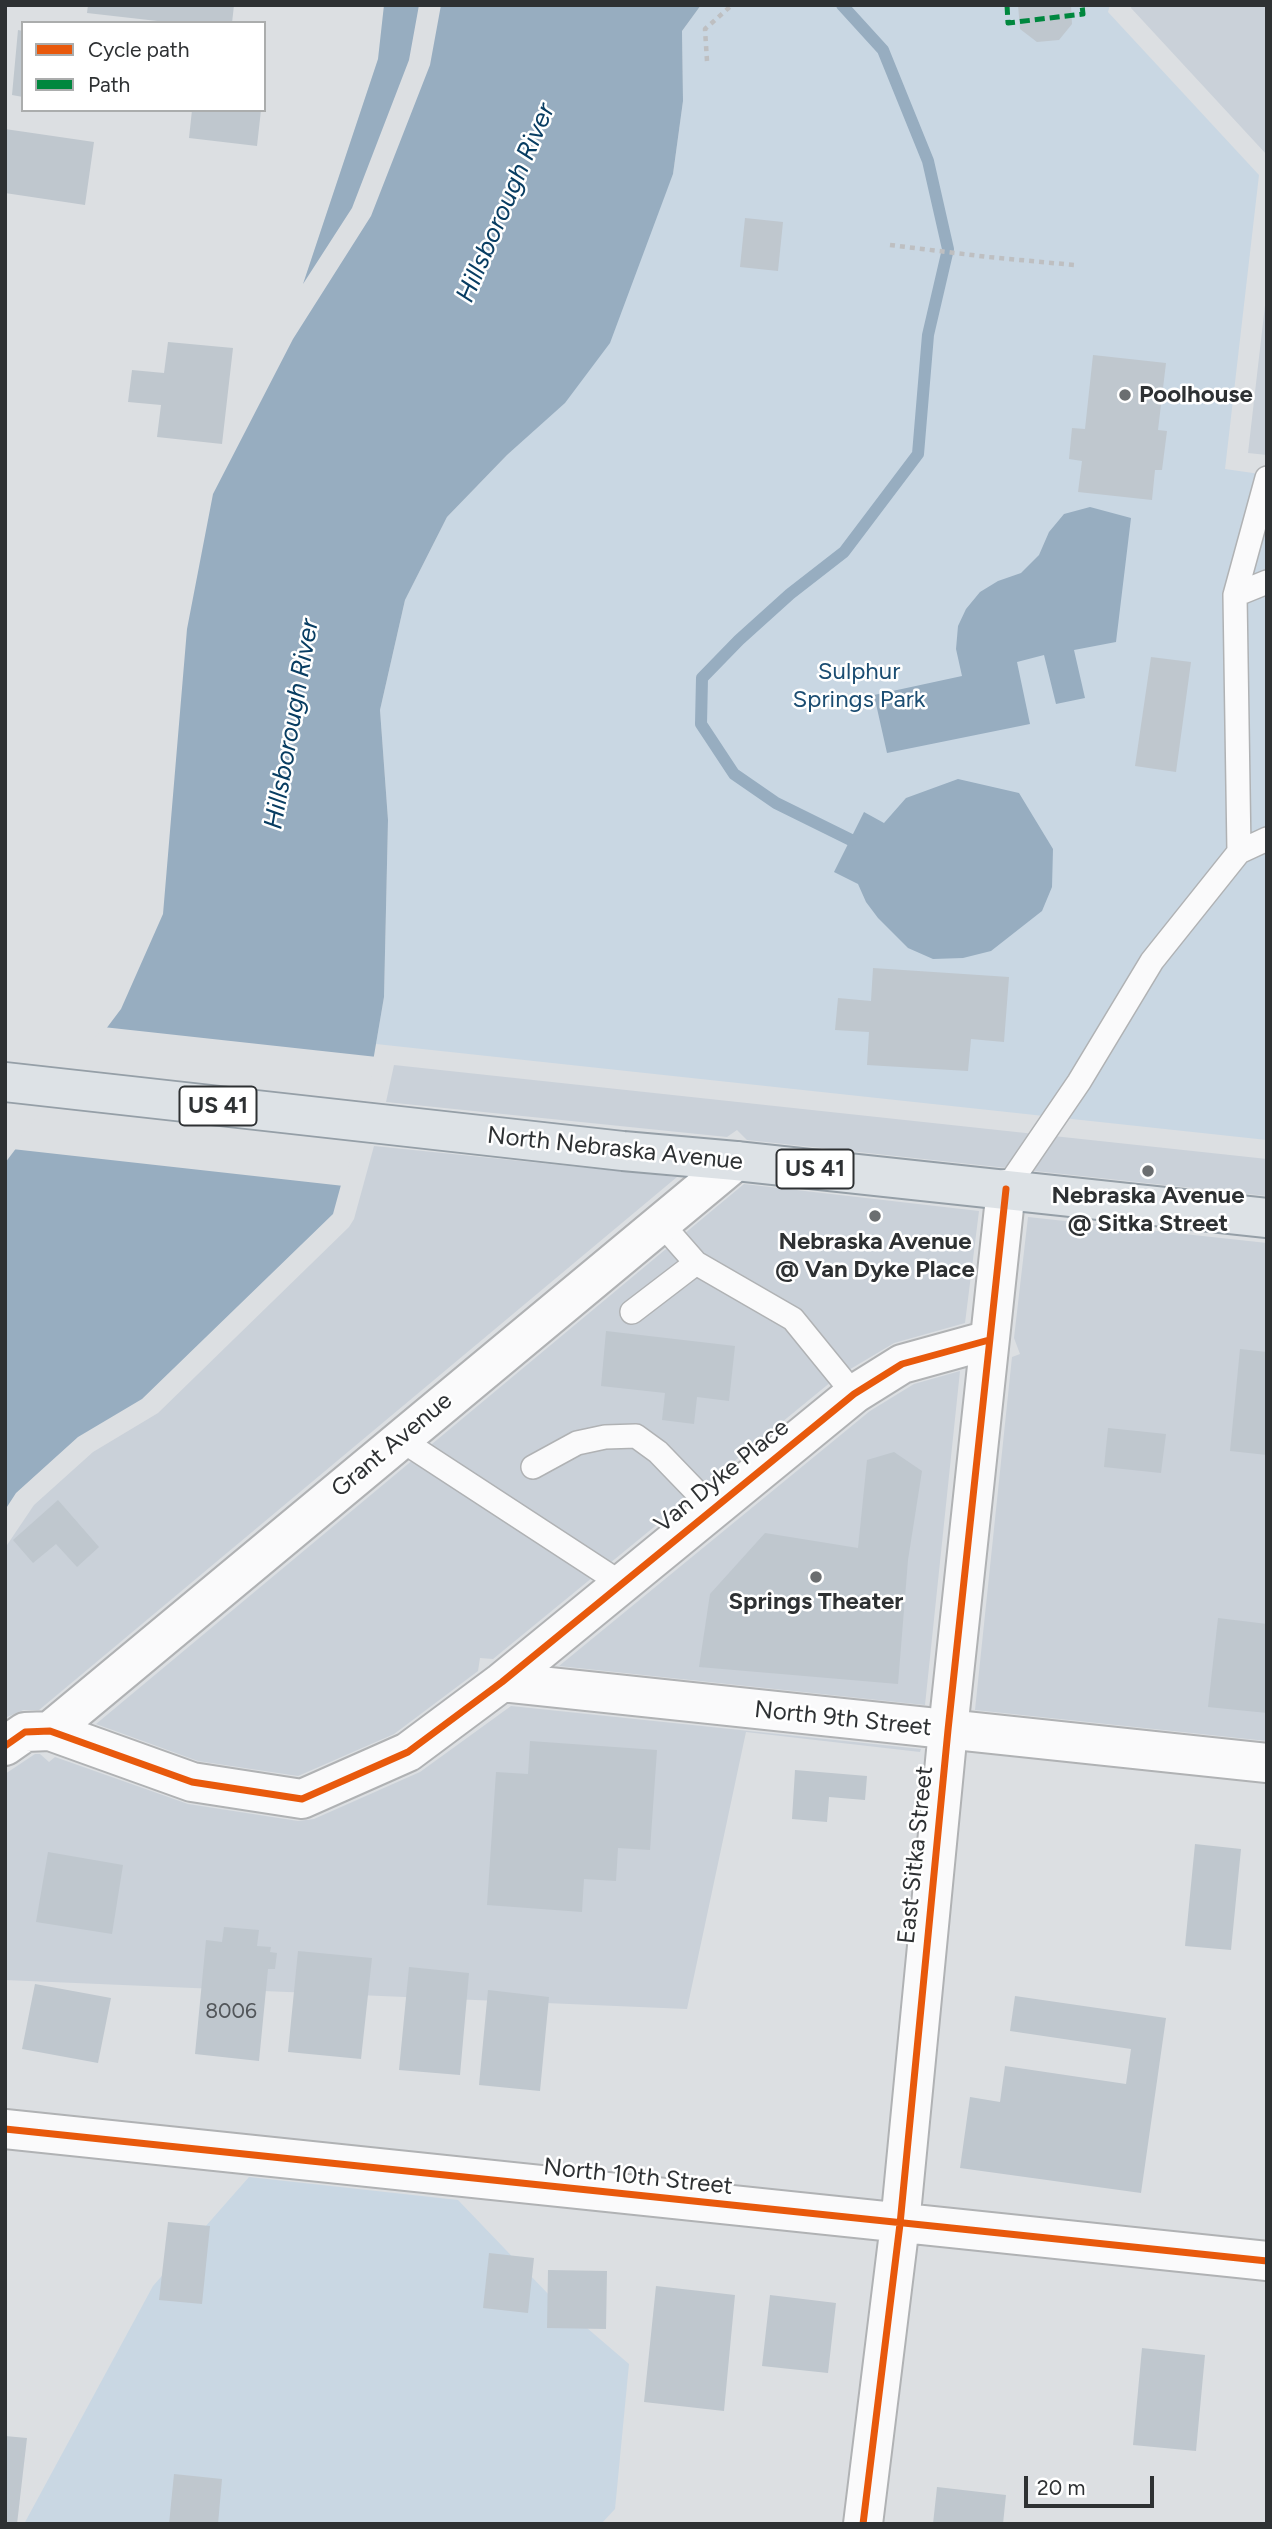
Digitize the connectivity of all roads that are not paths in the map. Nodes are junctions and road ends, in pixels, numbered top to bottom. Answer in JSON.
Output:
{"nodes":[{"id":1,"x":1267,"y":478,"type":"edge"},
{"id":2,"x":1267,"y":582,"type":"edge"},
{"id":3,"x":1235,"y":595,"type":"junction"},
{"id":4,"x":1267,"y":839,"type":"edge"},
{"id":5,"x":1238,"y":852,"type":"junction"},
{"id":6,"x":5,"y":1082,"type":"edge"},
{"id":7,"x":736,"y":1161,"type":"junction"},
{"id":8,"x":1006,"y":1189,"type":"junction"},
{"id":9,"x":1267,"y":1218,"type":"edge"},
{"id":10,"x":660,"y":1222,"type":"junction"},
{"id":11,"x":696,"y":1263,"type":"junction"},
{"id":12,"x":632,"y":1312,"type":"dead end"},
{"id":13,"x":989,"y":1340,"type":"junction"},
{"id":14,"x":854,"y":1394,"type":"junction"},
{"id":15,"x":400,"y":1439,"type":"junction"},
{"id":16,"x":533,"y":1467,"type":"dead end"},
{"id":17,"x":713,"y":1509,"type":"junction"},
{"id":18,"x":622,"y":1584,"type":"junction"},
{"id":19,"x":502,"y":1682,"type":"junction"},
{"id":20,"x":948,"y":1730,"type":"junction"},
{"id":21,"x":50,"y":1731,"type":"junction"},
{"id":22,"x":5,"y":1746,"type":"edge"},
{"id":23,"x":1267,"y":1763,"type":"edge"},
{"id":24,"x":5,"y":2129,"type":"edge"},
{"id":25,"x":900,"y":2224,"type":"junction"},
{"id":26,"x":1267,"y":2261,"type":"edge"},
{"id":27,"x":863,"y":2524,"type":"edge"}],
"edges":[{"from":1,"to":3,"type":"lane"},
{"from":2,"to":3,"type":"lane"},
{"from":3,"to":5,"type":"lane"},
{"from":4,"to":5,"type":"lane"},
{"from":5,"to":8,"type":"lane"},
{"from":6,"to":7,"type":"main road","name":"North Nebraska Avenue","number":"US 41"},
{"from":7,"to":8,"type":"main road","name":"North Nebraska Avenue","number":"US 41"},
{"from":7,"to":10,"type":"street","name":"Grant Avenue"},
{"from":8,"to":9,"type":"main road","name":"North Nebraska Avenue","number":"US 41"},
{"from":8,"to":13,"type":"street","name":"East Sitka Street"},
{"from":10,"to":11,"type":"lane"},
{"from":10,"to":15,"type":"street","name":"Grant Avenue"},
{"from":11,"to":12,"type":"lane"},
{"from":11,"to":14,"type":"lane"},
{"from":13,"to":14,"type":"street","name":"Van Dyke Place"},
{"from":13,"to":20,"type":"street","name":"East Sitka Street"},
{"from":14,"to":17,"type":"street","name":"Van Dyke Place"},
{"from":15,"to":18,"type":"lane"},
{"from":15,"to":21,"type":"street","name":"Grant Avenue"},
{"from":16,"to":17,"type":"lane"},
{"from":17,"to":18,"type":"street","name":"Van Dyke Place"},
{"from":18,"to":19,"type":"street","name":"Van Dyke Place"},
{"from":19,"to":20,"type":"street","name":"North 9th Street"},
{"from":19,"to":21,"type":"street","name":"Van Dyke Place"},
{"from":20,"to":23,"type":"street","name":"North 9th Street"},
{"from":20,"to":25,"type":"street","name":"East Sitka Street"},
{"from":21,"to":22,"type":"street"},
{"from":24,"to":25,"type":"street","name":"North 10th Street"},
{"from":25,"to":26,"type":"street","name":"North 10th Street"},
{"from":25,"to":27,"type":"street","name":"East Sitka Street"}]}
